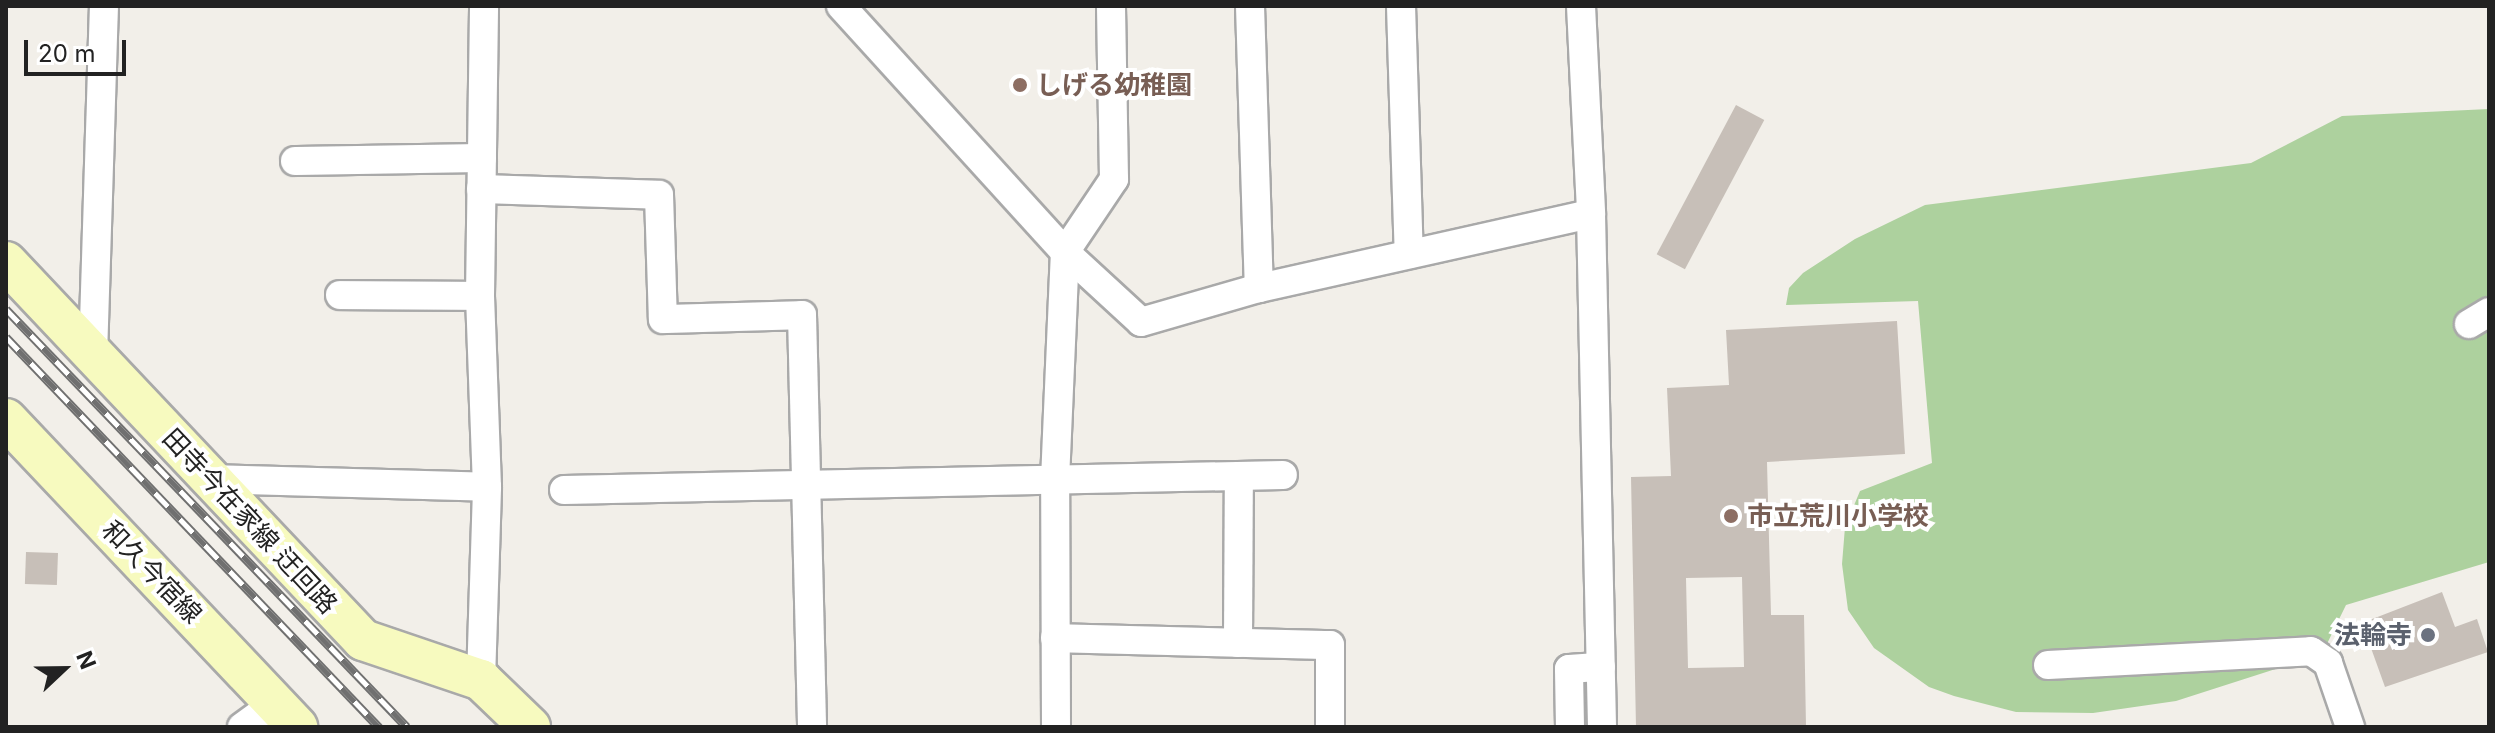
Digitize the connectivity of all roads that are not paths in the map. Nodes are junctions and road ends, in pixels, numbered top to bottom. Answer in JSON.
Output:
{"nodes":[{"id":1,"x":104,"y":6,"type":"edge"},
{"id":2,"x":484,"y":6,"type":"edge"},
{"id":3,"x":841,"y":6,"type":"edge"},
{"id":4,"x":1111,"y":6,"type":"edge"},
{"id":5,"x":1250,"y":6,"type":"edge"},
{"id":6,"x":1401,"y":6,"type":"edge"},
{"id":7,"x":1581,"y":6,"type":"edge"},
{"id":8,"x":482,"y":158,"type":"junction"},
{"id":9,"x":295,"y":161,"type":"dead end"},
{"id":10,"x":481,"y":189,"type":"junction"},
{"id":11,"x":1591,"y":214,"type":"junction"},
{"id":12,"x":1065,"y":252,"type":"junction"},
{"id":13,"x":1409,"y":254,"type":"junction"},
{"id":14,"x":6,"y":262,"type":"edge"},
{"id":15,"x":1259,"y":288,"type":"junction"},
{"id":16,"x":340,"y":295,"type":"dead end"},
{"id":17,"x":480,"y":296,"type":"junction"},
{"id":18,"x":93,"y":355,"type":"junction"},
{"id":19,"x":6,"y":419,"type":"edge"},
{"id":20,"x":1283,"y":475,"type":"dead end"},
{"id":21,"x":1239,"y":476,"type":"junction"},
{"id":22,"x":209,"y":479,"type":"junction"},
{"id":23,"x":1055,"y":480,"type":"junction"},
{"id":24,"x":808,"y":485,"type":"junction"},
{"id":25,"x":487,"y":487,"type":"junction"},
{"id":26,"x":564,"y":490,"type":"dead end"},
{"id":27,"x":1055,"y":638,"type":"junction"},
{"id":28,"x":1238,"y":643,"type":"junction"},
{"id":29,"x":2048,"y":665,"type":"dead end"},
{"id":30,"x":1601,"y":667,"type":"junction"},
{"id":31,"x":481,"y":680,"type":"junction"},
{"id":32,"x":286,"y":715,"type":"edge"},
{"id":33,"x":242,"y":727,"type":"edge"},
{"id":34,"x":530,"y":727,"type":"edge"},
{"id":35,"x":812,"y":727,"type":"edge"},
{"id":36,"x":1056,"y":727,"type":"edge"},
{"id":37,"x":1330,"y":727,"type":"edge"},
{"id":38,"x":1570,"y":727,"type":"edge"},
{"id":39,"x":1602,"y":727,"type":"edge"},
{"id":40,"x":2350,"y":727,"type":"edge"}],
"edges":[{"from":1,"to":18,"type":"street"},
{"from":2,"to":8,"type":"street"},
{"from":3,"to":12,"type":"street"},
{"from":4,"to":12,"type":"street"},
{"from":5,"to":15,"type":"street"},
{"from":6,"to":13,"type":"street"},
{"from":7,"to":11,"type":"street"},
{"from":8,"to":9,"type":"street"},
{"from":8,"to":10,"type":"street"},
{"from":10,"to":17,"type":"street"},
{"from":10,"to":24,"type":"street"},
{"from":11,"to":13,"type":"street"},
{"from":11,"to":30,"type":"street"},
{"from":12,"to":15,"type":"street"},
{"from":12,"to":23,"type":"street"},
{"from":13,"to":15,"type":"street"},
{"from":14,"to":18,"type":"main road","name":"田寺今在家線 迂回路"},
{"from":16,"to":17,"type":"street"},
{"from":17,"to":25,"type":"street"},
{"from":18,"to":22,"type":"main road","name":"田寺今在家線 迂回路"},
{"from":19,"to":32,"type":"main road","name":"和久今宿線"},
{"from":20,"to":21,"type":"street"},
{"from":21,"to":23,"type":"street"},
{"from":21,"to":28,"type":"street"},
{"from":22,"to":25,"type":"street"},
{"from":22,"to":31,"type":"main road","name":"田寺今在家線 迂回路"},
{"from":23,"to":24,"type":"street"},
{"from":23,"to":27,"type":"street"},
{"from":24,"to":26,"type":"street"},
{"from":24,"to":35,"type":"street"},
{"from":25,"to":31,"type":"street"},
{"from":27,"to":28,"type":"street"},
{"from":27,"to":36,"type":"street"},
{"from":28,"to":37,"type":"street"},
{"from":29,"to":40,"type":"street"},
{"from":30,"to":38,"type":"street"},
{"from":30,"to":39,"type":"street"},
{"from":31,"to":34,"type":"main road","name":"田寺今在家線 迂回路"},
{"from":32,"to":33,"type":"street"}]}
